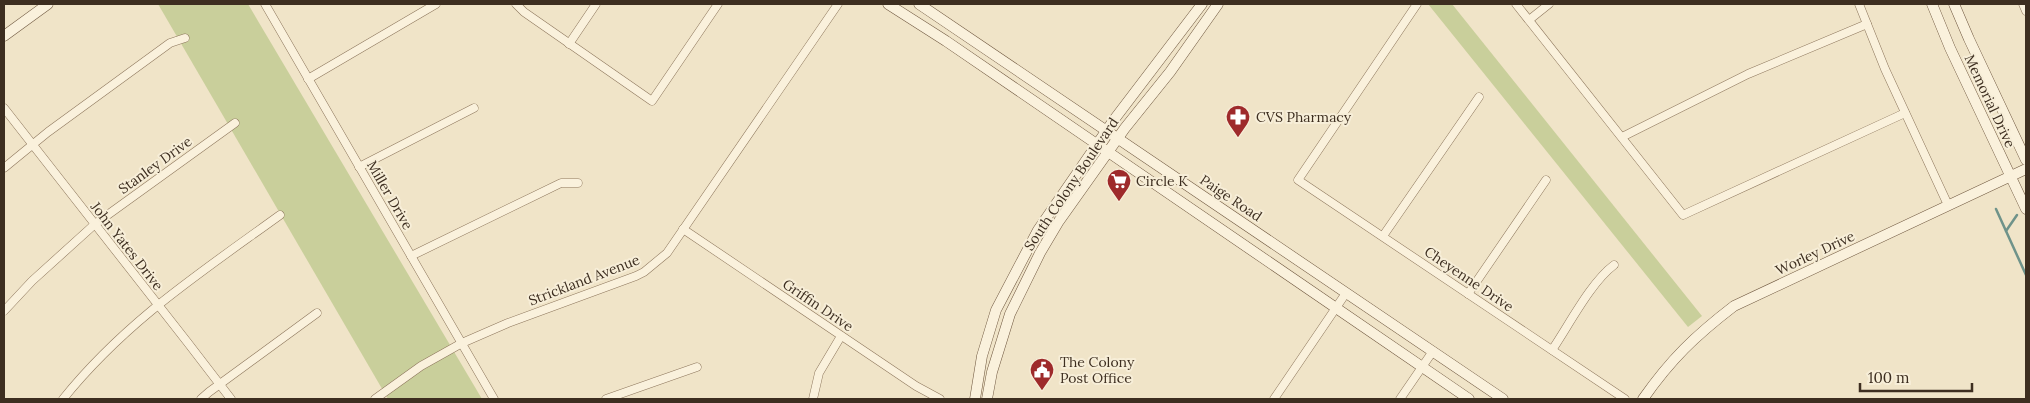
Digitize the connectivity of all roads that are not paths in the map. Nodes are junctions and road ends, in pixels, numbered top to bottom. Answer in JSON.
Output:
{"nodes":[{"id":1,"x":48,"y":4,"type":"edge"},
{"id":2,"x":265,"y":4,"type":"edge"},
{"id":3,"x":436,"y":4,"type":"edge"},
{"id":4,"x":516,"y":4,"type":"edge"},
{"id":5,"x":596,"y":4,"type":"edge"},
{"id":6,"x":718,"y":4,"type":"edge"},
{"id":7,"x":838,"y":4,"type":"edge"},
{"id":8,"x":888,"y":4,"type":"edge"},
{"id":9,"x":919,"y":4,"type":"edge"},
{"id":10,"x":1202,"y":4,"type":"edge"},
{"id":11,"x":1216,"y":4,"type":"edge"},
{"id":12,"x":1516,"y":4,"type":"edge"},
{"id":13,"x":1549,"y":4,"type":"edge"},
{"id":14,"x":1859,"y":4,"type":"edge"},
{"id":15,"x":1932,"y":4,"type":"edge"},
{"id":16,"x":1954,"y":4,"type":"edge"},
{"id":17,"x":2023,"y":4,"type":"edge"},
{"id":18,"x":1413,"y":5,"type":"edge"},
{"id":19,"x":2026,"y":11,"type":"edge"},
{"id":20,"x":1529,"y":20,"type":"junction"},
{"id":21,"x":1867,"y":24,"type":"junction"},
{"id":22,"x":4,"y":36,"type":"edge"},
{"id":23,"x":185,"y":38,"type":"dead end"},
{"id":24,"x":569,"y":44,"type":"junction"},
{"id":25,"x":990,"y":51,"type":"junction"},
{"id":26,"x":1161,"y":59,"type":"junction"},
{"id":27,"x":1179,"y":59,"type":"junction"},
{"id":28,"x":980,"y":64,"type":"junction"},
{"id":29,"x":308,"y":79,"type":"junction"},
{"id":30,"x":1479,"y":97,"type":"dead end"},
{"id":31,"x":4,"y":108,"type":"edge"},
{"id":32,"x":474,"y":108,"type":"dead end"},
{"id":33,"x":1904,"y":113,"type":"junction"},
{"id":34,"x":235,"y":123,"type":"dead end"},
{"id":35,"x":1106,"y":130,"type":"junction"},
{"id":36,"x":1622,"y":137,"type":"junction"},
{"id":37,"x":1118,"y":138,"type":"junction"},
{"id":38,"x":1097,"y":144,"type":"junction"},
{"id":39,"x":32,"y":145,"type":"junction"},
{"id":40,"x":1108,"y":152,"type":"junction"},
{"id":41,"x":2026,"y":160,"type":"edge"},
{"id":42,"x":359,"y":167,"type":"junction"},
{"id":43,"x":4,"y":168,"type":"edge"},
{"id":44,"x":2026,"y":169,"type":"edge"},
{"id":45,"x":2010,"y":176,"type":"junction"},
{"id":46,"x":1546,"y":180,"type":"dead end"},
{"id":47,"x":578,"y":183,"type":"dead end"},
{"id":48,"x":1207,"y":199,"type":"junction"},
{"id":49,"x":1948,"y":205,"type":"junction"},
{"id":50,"x":2026,"y":209,"type":"edge"},
{"id":51,"x":1200,"y":215,"type":"junction"},
{"id":52,"x":280,"y":216,"type":"dead end"},
{"id":53,"x":95,"y":224,"type":"junction"},
{"id":54,"x":683,"y":228,"type":"junction"},
{"id":55,"x":1383,"y":236,"type":"junction"},
{"id":56,"x":411,"y":256,"type":"junction"},
{"id":57,"x":1614,"y":265,"type":"dead end"},
{"id":58,"x":1012,"y":278,"type":"junction"},
{"id":59,"x":1024,"y":283,"type":"junction"},
{"id":60,"x":1346,"y":293,"type":"junction"},
{"id":61,"x":1468,"y":294,"type":"junction"},
{"id":62,"x":157,"y":304,"type":"junction"},
{"id":63,"x":1336,"y":308,"type":"junction"},
{"id":64,"x":4,"y":311,"type":"edge"},
{"id":65,"x":317,"y":313,"type":"dead end"},
{"id":66,"x":1003,"y":333,"type":"junction"},
{"id":67,"x":842,"y":336,"type":"junction"},
{"id":68,"x":987,"y":339,"type":"junction"},
{"id":69,"x":462,"y":343,"type":"junction"},
{"id":70,"x":1552,"y":350,"type":"junction"},
{"id":71,"x":1433,"y":352,"type":"junction"},
{"id":72,"x":697,"y":367,"type":"dead end"},
{"id":73,"x":1422,"y":367,"type":"junction"},
{"id":74,"x":220,"y":384,"type":"junction"},
{"id":75,"x":63,"y":399,"type":"edge"},
{"id":76,"x":201,"y":399,"type":"edge"},
{"id":77,"x":231,"y":399,"type":"edge"},
{"id":78,"x":375,"y":399,"type":"edge"},
{"id":79,"x":494,"y":399,"type":"edge"},
{"id":80,"x":606,"y":399,"type":"edge"},
{"id":81,"x":813,"y":399,"type":"edge"},
{"id":82,"x":940,"y":399,"type":"edge"},
{"id":83,"x":974,"y":399,"type":"edge"},
{"id":84,"x":987,"y":399,"type":"edge"},
{"id":85,"x":1274,"y":399,"type":"edge"},
{"id":86,"x":1400,"y":399,"type":"edge"},
{"id":87,"x":1469,"y":399,"type":"edge"},
{"id":88,"x":1503,"y":399,"type":"edge"},
{"id":89,"x":1625,"y":399,"type":"edge"},
{"id":90,"x":1642,"y":399,"type":"edge"}],
"edges":[{"from":1,"to":22,"type":"main road"},
{"from":2,"to":29,"type":"street","name":"Miller Drive"},
{"from":3,"to":29,"type":"street"},
{"from":4,"to":24,"type":"street"},
{"from":5,"to":24,"type":"street"},
{"from":6,"to":24,"type":"street"},
{"from":7,"to":54,"type":"street","name":"Strickland Avenue"},
{"from":8,"to":28,"type":"main road"},
{"from":9,"to":25,"type":"main road","name":"Paige Road"},
{"from":10,"to":26,"type":"main road","name":"South Colony Boulevard"},
{"from":11,"to":27,"type":"main road","name":"South Colony Boulevard"},
{"from":12,"to":20,"type":"street"},
{"from":13,"to":20,"type":"street"},
{"from":14,"to":21,"type":"street"},
{"from":15,"to":45,"type":"main road","name":"Memorial Drive"},
{"from":16,"to":41,"type":"main road","name":"Memorial Drive"},
{"from":17,"to":19,"type":"street"},
{"from":18,"to":55,"type":"street","name":"Cheyenne Drive"},
{"from":20,"to":36,"type":"street"},
{"from":21,"to":33,"type":"street"},
{"from":21,"to":36,"type":"street"},
{"from":23,"to":39,"type":"street"},
{"from":25,"to":28,"type":"main road"},
{"from":25,"to":35,"type":"main road","name":"Paige Road"},
{"from":26,"to":27,"type":"main road"},
{"from":26,"to":35,"type":"main road","name":"South Colony Boulevard"},
{"from":27,"to":37,"type":"main road","name":"South Colony Boulevard"},
{"from":28,"to":38,"type":"main road"},
{"from":29,"to":42,"type":"street","name":"Miller Drive"},
{"from":30,"to":55,"type":"street"},
{"from":31,"to":39,"type":"street","name":"John Yates Drive"},
{"from":32,"to":42,"type":"street"},
{"from":33,"to":36,"type":"street"},
{"from":33,"to":49,"type":"street"},
{"from":34,"to":53,"type":"street","name":"Stanley Drive"},
{"from":35,"to":37,"type":"main road","name":"Paige Road"},
{"from":35,"to":38,"type":"main road","name":"South Colony Boulevard"},
{"from":37,"to":40,"type":"main road","name":"South Colony Boulevard"},
{"from":37,"to":48,"type":"main road","name":"Paige Road"},
{"from":38,"to":40,"type":"main road"},
{"from":38,"to":58,"type":"main road","name":"South Colony Boulevard"},
{"from":39,"to":43,"type":"street"},
{"from":39,"to":53,"type":"street","name":"John Yates Drive"},
{"from":40,"to":51,"type":"main road"},
{"from":40,"to":59,"type":"main road","name":"South Colony Boulevard"},
{"from":42,"to":56,"type":"street","name":"Miller Drive"},
{"from":44,"to":45,"type":"main road","name":"Worley Drive"},
{"from":45,"to":49,"type":"main road","name":"Worley Drive"},
{"from":45,"to":50,"type":"main road","name":"Memorial Drive"},
{"from":46,"to":61,"type":"street"},
{"from":47,"to":56,"type":"street"},
{"from":48,"to":51,"type":"main road"},
{"from":48,"to":60,"type":"main road","name":"Paige Road"},
{"from":49,"to":90,"type":"main road","name":"Worley Drive"},
{"from":51,"to":63,"type":"main road"},
{"from":52,"to":62,"type":"street"},
{"from":53,"to":62,"type":"street","name":"John Yates Drive"},
{"from":53,"to":64,"type":"street","name":"Stanley Drive"},
{"from":54,"to":67,"type":"street","name":"Griffin Drive"},
{"from":54,"to":69,"type":"street","name":"Strickland Avenue"},
{"from":55,"to":61,"type":"street","name":"Cheyenne Drive"},
{"from":56,"to":69,"type":"street","name":"Miller Drive"},
{"from":57,"to":70,"type":"street"},
{"from":58,"to":59,"type":"main road"},
{"from":58,"to":68,"type":"main road","name":"South Colony Boulevard"},
{"from":59,"to":66,"type":"main road","name":"South Colony Boulevard"},
{"from":60,"to":63,"type":"street"},
{"from":60,"to":71,"type":"main road","name":"Paige Road"},
{"from":61,"to":70,"type":"street","name":"Cheyenne Drive"},
{"from":62,"to":74,"type":"street","name":"John Yates Drive"},
{"from":62,"to":75,"type":"street"},
{"from":63,"to":73,"type":"main road"},
{"from":63,"to":85,"type":"street"},
{"from":65,"to":74,"type":"street"},
{"from":66,"to":68,"type":"main road"},
{"from":66,"to":84,"type":"main road","name":"South Colony Boulevard"},
{"from":67,"to":81,"type":"street"},
{"from":67,"to":82,"type":"street","name":"Griffin Drive"},
{"from":68,"to":83,"type":"main road","name":"South Colony Boulevard"},
{"from":69,"to":78,"type":"street","name":"Strickland Avenue"},
{"from":69,"to":79,"type":"street","name":"Miller Drive"},
{"from":70,"to":89,"type":"street","name":"Cheyenne Drive"},
{"from":71,"to":73,"type":"street"},
{"from":71,"to":88,"type":"main road","name":"Paige Road"},
{"from":72,"to":80,"type":"street"},
{"from":73,"to":86,"type":"street"},
{"from":73,"to":87,"type":"main road"},
{"from":74,"to":76,"type":"street"},
{"from":74,"to":77,"type":"street","name":"John Yates Drive"}]}
